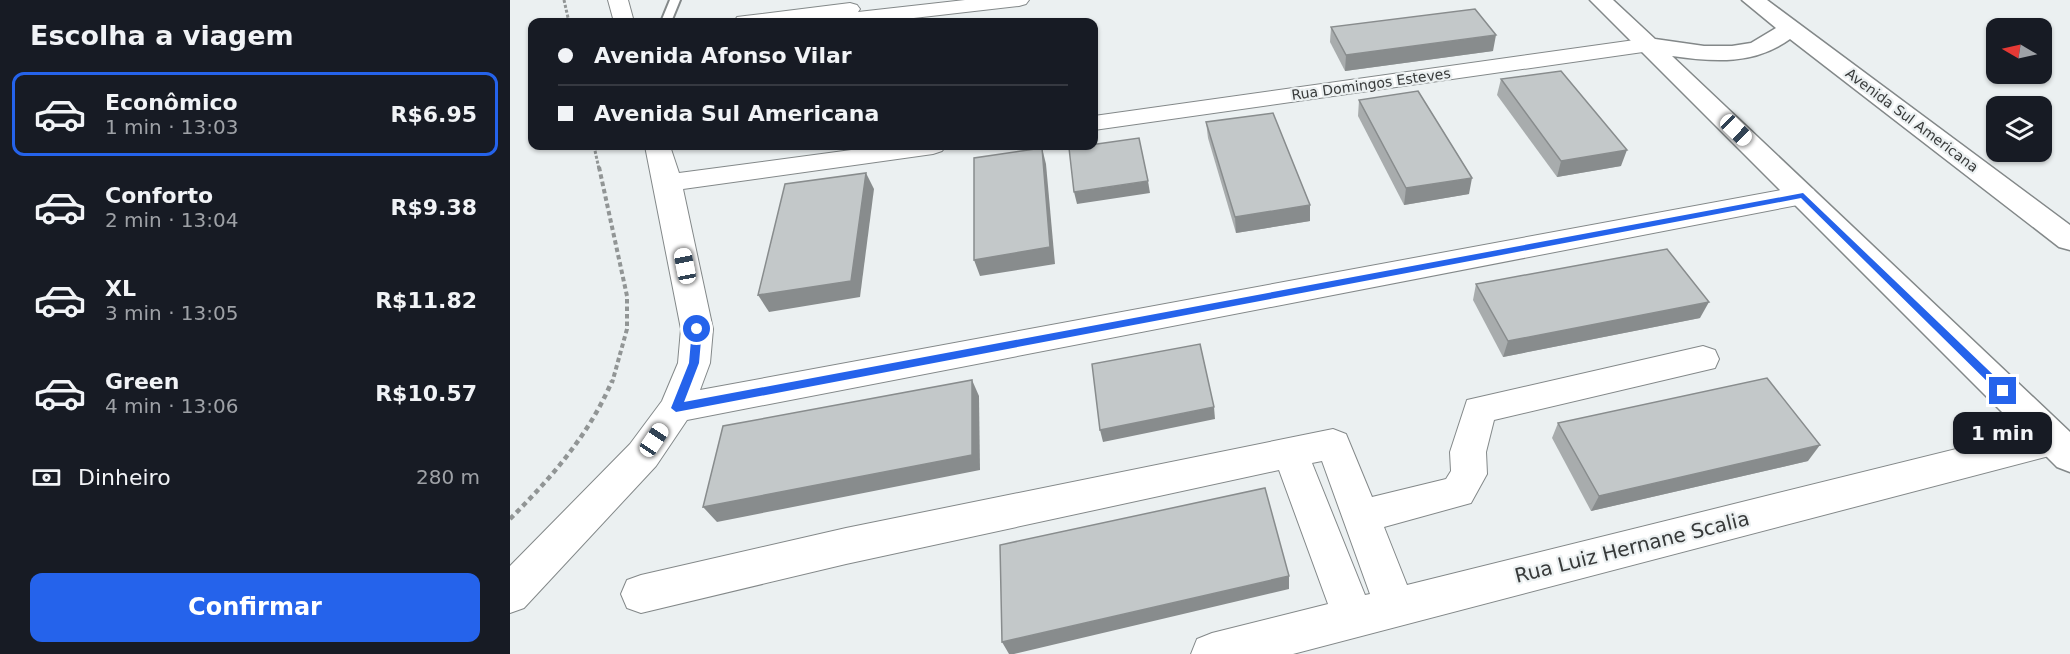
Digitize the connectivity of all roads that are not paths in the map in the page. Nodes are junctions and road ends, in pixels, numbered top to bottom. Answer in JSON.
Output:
{"nodes":[{"id":1,"x":618,"y":0,"type":"edge"},
{"id":2,"x":675,"y":0,"type":"edge"},
{"id":3,"x":925,"y":0,"type":"edge"},
{"id":4,"x":1019,"y":0,"type":"edge"},
{"id":5,"x":1601,"y":0,"type":"edge"},
{"id":6,"x":1753,"y":0,"type":"edge"},
{"id":7,"x":902,"y":1,"type":"edge"},
{"id":8,"x":779,"y":9,"type":"edge"},
{"id":9,"x":623,"y":18,"type":"edge"},
{"id":10,"x":668,"y":18,"type":"edge"},
{"id":11,"x":755,"y":18,"type":"edge"},
{"id":12,"x":863,"y":18,"type":"edge"},
{"id":13,"x":1791,"y":28,"type":"junction"},
{"id":14,"x":1649,"y":45,"type":"junction"},
{"id":15,"x":1098,"y":122,"type":"edge"},
{"id":16,"x":659,"y":150,"type":"edge"},
{"id":17,"x":904,"y":150,"type":"edge"},
{"id":18,"x":668,"y":183,"type":"junction"},
{"id":19,"x":1803,"y":195,"type":"junction"},
{"id":20,"x":2070,"y":240,"type":"edge"},
{"id":21,"x":1703,"y":359,"type":"dead end"},
{"id":22,"x":676,"y":408,"type":"junction"},
{"id":23,"x":2062,"y":448,"type":"edge"},
{"id":24,"x":1290,"y":453,"type":"junction"},
{"id":25,"x":1361,"y":516,"type":"junction"},
{"id":26,"x":510,"y":594,"type":"edge"},
{"id":27,"x":641,"y":594,"type":"dead end"},
{"id":28,"x":1395,"y":607,"type":"junction"},
{"id":29,"x":1354,"y":618,"type":"junction"},
{"id":30,"x":1212,"y":654,"type":"edge"}],
"edges":[{"from":1,"to":9,"type":"street"},
{"from":2,"to":10,"type":"lane"},
{"from":3,"to":7,"type":"street"},
{"from":4,"to":12,"type":"street"},
{"from":5,"to":14,"type":"street"},
{"from":6,"to":13,"type":"street","name":"Avenida Sul Americana"},
{"from":7,"to":8,"type":"street"},
{"from":8,"to":11,"type":"street"},
{"from":13,"to":14,"type":"street"},
{"from":13,"to":20,"type":"street","name":"Avenida Sul Americana"},
{"from":14,"to":15,"type":"street","name":"Rua Domingos Esteves"},
{"from":14,"to":19,"type":"street"},
{"from":16,"to":18,"type":"street"},
{"from":17,"to":18,"type":"street"},
{"from":18,"to":22,"type":"street"},
{"from":19,"to":22,"type":"street"},
{"from":19,"to":23,"type":"street"},
{"from":21,"to":25,"type":"street"},
{"from":22,"to":26,"type":"street"},
{"from":23,"to":28,"type":"street","name":"Rua Luiz Hernane Scalia"},
{"from":24,"to":25,"type":"street"},
{"from":24,"to":27,"type":"street"},
{"from":24,"to":29,"type":"street"},
{"from":25,"to":28,"type":"street"},
{"from":28,"to":29,"type":"street","name":"Rua Luiz Hernane Scalia"},
{"from":29,"to":30,"type":"street","name":"Rua Luiz Hernane Scalia"}]}
